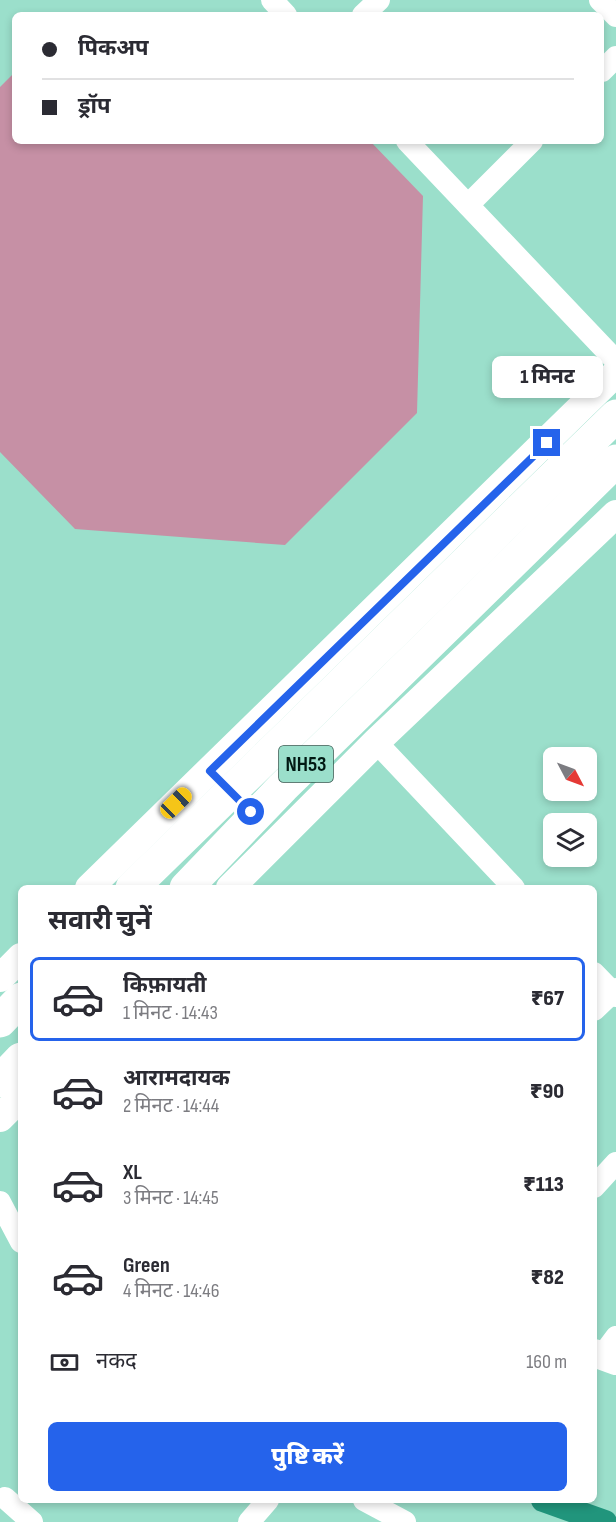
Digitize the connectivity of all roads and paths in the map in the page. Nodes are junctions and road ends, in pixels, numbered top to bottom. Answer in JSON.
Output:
{"nodes":[{"id":1,"x":272,"y":0,"type":"edge"},
{"id":2,"x":379,"y":0,"type":"edge"},
{"id":3,"x":600,"y":0,"type":"edge"},
{"id":4,"x":283,"y":12,"type":"edge"},
{"id":5,"x":366,"y":12,"type":"edge"},
{"id":6,"x":616,"y":16,"type":"edge"},
{"id":7,"x":616,"y":57,"type":"edge"},
{"id":8,"x":604,"y":69,"type":"edge"},
{"id":9,"x":410,"y":144,"type":"edge"},
{"id":10,"x":529,"y":144,"type":"edge"},
{"id":11,"x":468,"y":205,"type":"junction"},
{"id":12,"x":616,"y":361,"type":"edge"},
{"id":13,"x":616,"y":373,"type":"edge"},
{"id":14,"x":616,"y":416,"type":"edge"},
{"id":15,"x":616,"y":461,"type":"edge"},
{"id":16,"x":616,"y":514,"type":"edge"},
{"id":17,"x":376,"y":742,"type":"junction"},
{"id":18,"x":210,"y":771,"type":"junction"},
{"id":19,"x":278,"y":840,"type":"junction"},
{"id":20,"x":92,"y":885,"type":"edge"},
{"id":21,"x":135,"y":885,"type":"edge"},
{"id":22,"x":189,"y":885,"type":"edge"},
{"id":23,"x":233,"y":885,"type":"edge"},
{"id":24,"x":511,"y":885,"type":"edge"},
{"id":25,"x":18,"y":960,"type":"edge"},
{"id":26,"x":597,"y":976,"type":"edge"},
{"id":27,"x":0,"y":978,"type":"edge"},
{"id":28,"x":615,"y":992,"type":"edge"},
{"id":29,"x":18,"y":1002,"type":"edge"},
{"id":30,"x":597,"y":1007,"type":"edge"},
{"id":31,"x":0,"y":1021,"type":"edge"},
{"id":32,"x":18,"y":1068,"type":"edge"},
{"id":33,"x":8,"y":1096,"type":"edge"},
{"id":34,"x":616,"y":1163,"type":"edge"},
{"id":35,"x":597,"y":1184,"type":"edge"},
{"id":36,"x":0,"y":1202,"type":"edge"},
{"id":37,"x":18,"y":1236,"type":"edge"},
{"id":38,"x":5,"y":1498,"type":"dead end"},
{"id":39,"x":265,"y":1503,"type":"edge"},
{"id":40,"x":370,"y":1503,"type":"edge"},
{"id":41,"x":32,"y":1522,"type":"edge"},
{"id":42,"x":249,"y":1522,"type":"edge"},
{"id":43,"x":405,"y":1522,"type":"edge"}],
"edges":[{"from":1,"to":4,"type":"street"},
{"from":2,"to":5,"type":"street"},
{"from":3,"to":6,"type":"street"},
{"from":7,"to":8,"type":"street"},
{"from":9,"to":11,"type":"street"},
{"from":10,"to":11,"type":"street"},
{"from":11,"to":12,"type":"street"},
{"from":13,"to":18,"type":"street"},
{"from":14,"to":21,"type":"highway","number":"NH53"},
{"from":15,"to":22,"type":"highway","number":"NH53"},
{"from":16,"to":17,"type":"street"},
{"from":17,"to":19,"type":"street"},
{"from":17,"to":24,"type":"street"},
{"from":18,"to":19,"type":"street"},
{"from":18,"to":20,"type":"street"},
{"from":19,"to":23,"type":"street"},
{"from":25,"to":27,"type":"street"},
{"from":26,"to":28,"type":"street"},
{"from":28,"to":30,"type":"street"},
{"from":29,"to":31,"type":"highway"},
{"from":32,"to":33,"type":"highway"},
{"from":34,"to":35,"type":"street"},
{"from":36,"to":37,"type":"street"},
{"from":38,"to":41,"type":"street"},
{"from":39,"to":42,"type":"street"},
{"from":40,"to":43,"type":"street"}]}
